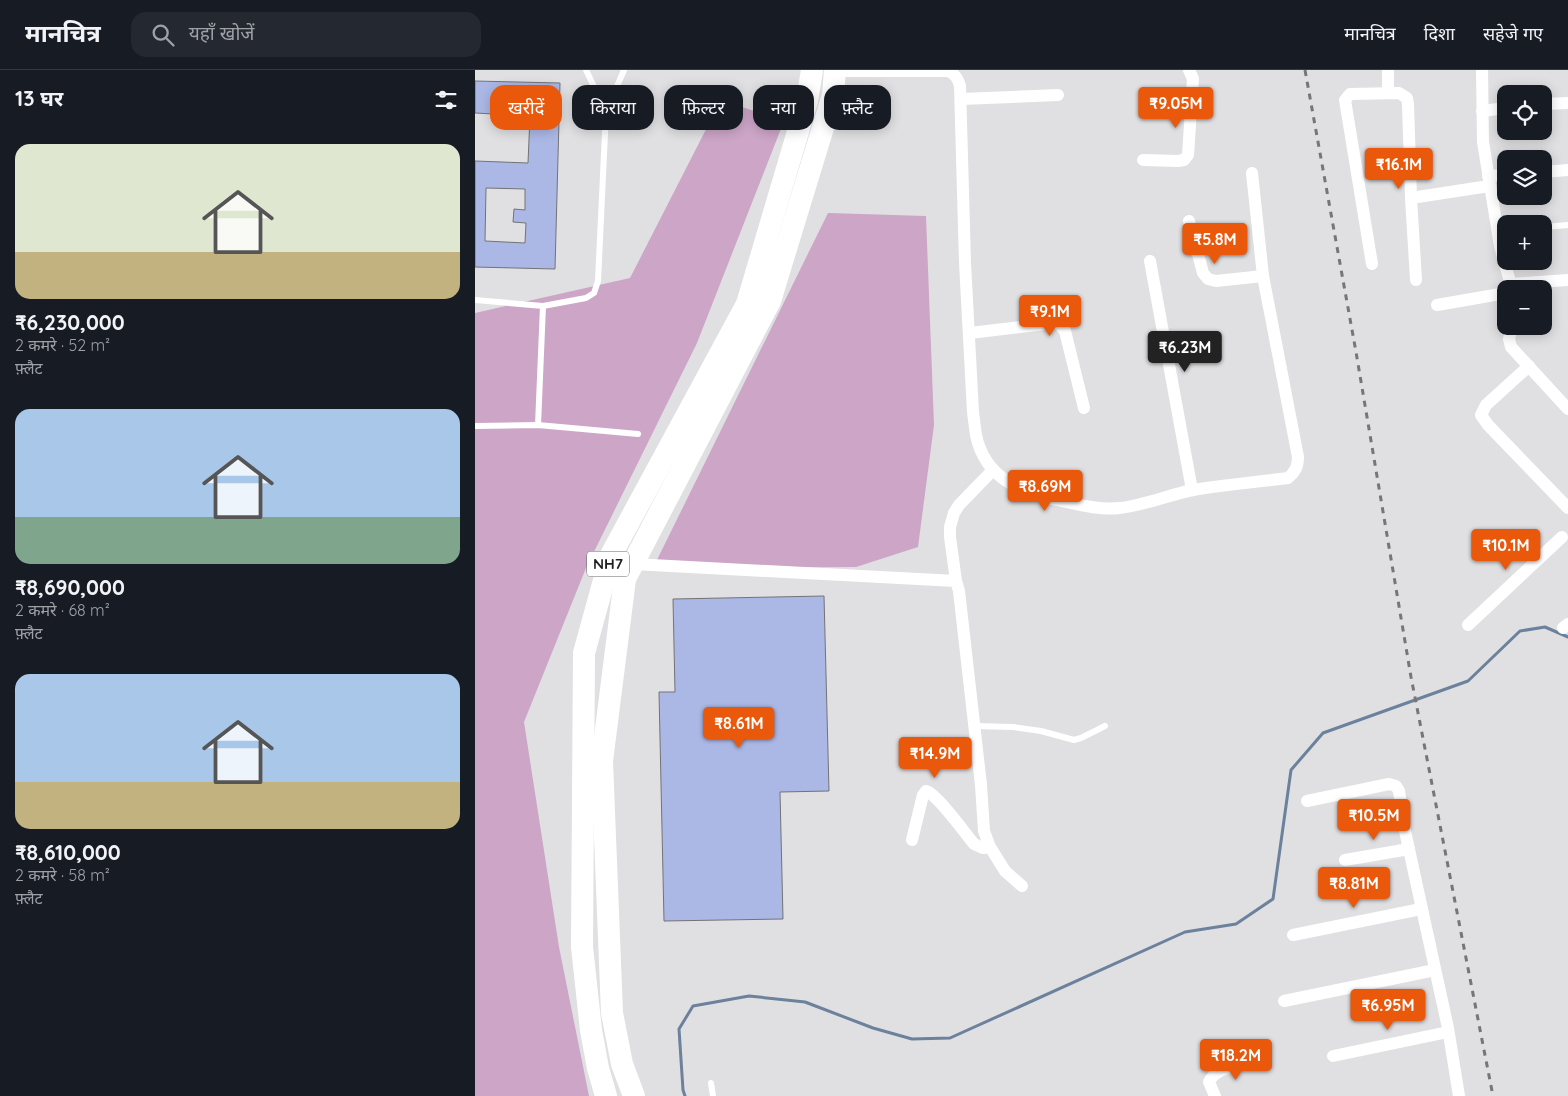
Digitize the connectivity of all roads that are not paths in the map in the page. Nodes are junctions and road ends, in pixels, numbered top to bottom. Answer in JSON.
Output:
{"nodes":[{"id":1,"x":586,"y":70,"type":"edge"},
{"id":2,"x":624,"y":70,"type":"edge"},
{"id":3,"x":812,"y":70,"type":"edge"},
{"id":4,"x":835,"y":70,"type":"edge"},
{"id":5,"x":1189,"y":70,"type":"edge"},
{"id":6,"x":1388,"y":70,"type":"edge"},
{"id":7,"x":1481,"y":70,"type":"edge"},
{"id":8,"x":593,"y":85,"type":"edge"},
{"id":9,"x":618,"y":85,"type":"edge"},
{"id":10,"x":1388,"y":92,"type":"junction"},
{"id":11,"x":1058,"y":95,"type":"dead end"},
{"id":12,"x":961,"y":98,"type":"junction"},
{"id":13,"x":1568,"y":103,"type":"edge"},
{"id":14,"x":1552,"y":104,"type":"edge"},
{"id":15,"x":1497,"y":109,"type":"edge"},
{"id":16,"x":1482,"y":111,"type":"junction"},
{"id":17,"x":605,"y":130,"type":"edge"},
{"id":18,"x":1143,"y":160,"type":"dead end"},
{"id":19,"x":1568,"y":170,"type":"edge"},
{"id":20,"x":1552,"y":171,"type":"edge"},
{"id":21,"x":1253,"y":173,"type":"dead end"},
{"id":22,"x":1497,"y":178,"type":"edge"},
{"id":23,"x":1489,"y":181,"type":"junction"},
{"id":24,"x":1411,"y":198,"type":"junction"},
{"id":25,"x":1498,"y":215,"type":"edge"},
{"id":26,"x":1189,"y":222,"type":"dead end"},
{"id":27,"x":1568,"y":225,"type":"edge"},
{"id":28,"x":1552,"y":226,"type":"edge"},
{"id":29,"x":1150,"y":261,"type":"dead end"},
{"id":30,"x":1372,"y":264,"type":"dead end"},
{"id":31,"x":1263,"y":276,"type":"junction"},
{"id":32,"x":1416,"y":280,"type":"dead end"},
{"id":33,"x":1568,"y":280,"type":"edge"},
{"id":34,"x":1552,"y":282,"type":"edge"},
{"id":35,"x":1497,"y":291,"type":"edge"},
{"id":36,"x":475,"y":300,"type":"edge"},
{"id":37,"x":543,"y":306,"type":"junction"},
{"id":38,"x":1437,"y":306,"type":"dead end"},
{"id":39,"x":970,"y":334,"type":"junction"},
{"id":40,"x":1509,"y":335,"type":"edge"},
{"id":41,"x":1529,"y":366,"type":"junction"},
{"id":42,"x":1083,"y":408,"type":"dead end"},
{"id":43,"x":1568,"y":408,"type":"edge"},
{"id":44,"x":538,"y":424,"type":"junction"},
{"id":45,"x":475,"y":426,"type":"edge"},
{"id":46,"x":638,"y":434,"type":"dead end"},
{"id":47,"x":993,"y":470,"type":"junction"},
{"id":48,"x":1192,"y":490,"type":"junction"},
{"id":49,"x":1568,"y":508,"type":"edge"},
{"id":50,"x":1566,"y":538,"type":"edge"},
{"id":51,"x":633,"y":564,"type":"junction"},
{"id":52,"x":956,"y":581,"type":"junction"},
{"id":53,"x":1468,"y":624,"type":"dead end"},
{"id":54,"x":974,"y":726,"type":"junction"},
{"id":55,"x":1105,"y":726,"type":"dead end"},
{"id":56,"x":1307,"y":800,"type":"dead end"},
{"id":57,"x":912,"y":840,"type":"dead end"},
{"id":58,"x":990,"y":847,"type":"junction"},
{"id":59,"x":1409,"y":849,"type":"junction"},
{"id":60,"x":1345,"y":860,"type":"dead end"},
{"id":61,"x":1022,"y":886,"type":"dead end"},
{"id":62,"x":1421,"y":910,"type":"junction"},
{"id":63,"x":1293,"y":935,"type":"dead end"},
{"id":64,"x":1435,"y":970,"type":"junction"},
{"id":65,"x":1284,"y":1002,"type":"dead end"},
{"id":66,"x":1448,"y":1032,"type":"junction"},
{"id":67,"x":1333,"y":1056,"type":"dead end"},
{"id":68,"x":1250,"y":1062,"type":"dead end"},
{"id":69,"x":711,"y":1083,"type":"dead end"},
{"id":70,"x":606,"y":1096,"type":"edge"},
{"id":71,"x":634,"y":1096,"type":"edge"},
{"id":72,"x":713,"y":1096,"type":"edge"},
{"id":73,"x":1215,"y":1096,"type":"edge"},
{"id":74,"x":1459,"y":1096,"type":"edge"}],
"edges":[{"from":1,"to":8,"type":"lane"},
{"from":2,"to":9,"type":"lane"},
{"from":3,"to":70,"type":"highway","number":"NH7"},
{"from":4,"to":12,"type":"street"},
{"from":4,"to":51,"type":"highway","number":"NH7"},
{"from":5,"to":18,"type":"street"},
{"from":6,"to":10,"type":"street"},
{"from":7,"to":16,"type":"street"},
{"from":10,"to":24,"type":"street"},
{"from":10,"to":30,"type":"street"},
{"from":11,"to":12,"type":"street"},
{"from":12,"to":39,"type":"street"},
{"from":13,"to":14,"type":"street"},
{"from":15,"to":16,"type":"street"},
{"from":16,"to":23,"type":"street"},
{"from":17,"to":37,"type":"lane"},
{"from":19,"to":20,"type":"street"},
{"from":21,"to":31,"type":"street"},
{"from":22,"to":23,"type":"street"},
{"from":23,"to":24,"type":"street"},
{"from":23,"to":25,"type":"street"},
{"from":24,"to":32,"type":"street"},
{"from":26,"to":31,"type":"street"},
{"from":27,"to":28,"type":"lane"},
{"from":29,"to":48,"type":"street"},
{"from":31,"to":48,"type":"street"},
{"from":33,"to":34,"type":"street"},
{"from":35,"to":38,"type":"street"},
{"from":36,"to":37,"type":"lane"},
{"from":37,"to":44,"type":"lane"},
{"from":39,"to":42,"type":"street"},
{"from":39,"to":47,"type":"street"},
{"from":40,"to":41,"type":"street"},
{"from":41,"to":43,"type":"street"},
{"from":41,"to":49,"type":"street"},
{"from":44,"to":45,"type":"lane"},
{"from":44,"to":46,"type":"lane"},
{"from":47,"to":48,"type":"street"},
{"from":47,"to":52,"type":"street"},
{"from":50,"to":53,"type":"street"},
{"from":51,"to":52,"type":"street"},
{"from":51,"to":71,"type":"highway","number":"NH7"},
{"from":52,"to":54,"type":"street"},
{"from":54,"to":55,"type":"lane"},
{"from":54,"to":58,"type":"street"},
{"from":56,"to":59,"type":"street"},
{"from":57,"to":58,"type":"street"},
{"from":58,"to":61,"type":"street"},
{"from":59,"to":60,"type":"street"},
{"from":59,"to":62,"type":"street"},
{"from":62,"to":63,"type":"street"},
{"from":62,"to":64,"type":"street"},
{"from":64,"to":65,"type":"street"},
{"from":64,"to":66,"type":"street"},
{"from":66,"to":67,"type":"street"},
{"from":66,"to":74,"type":"street"},
{"from":68,"to":73,"type":"street"},
{"from":69,"to":72,"type":"lane"}]}
